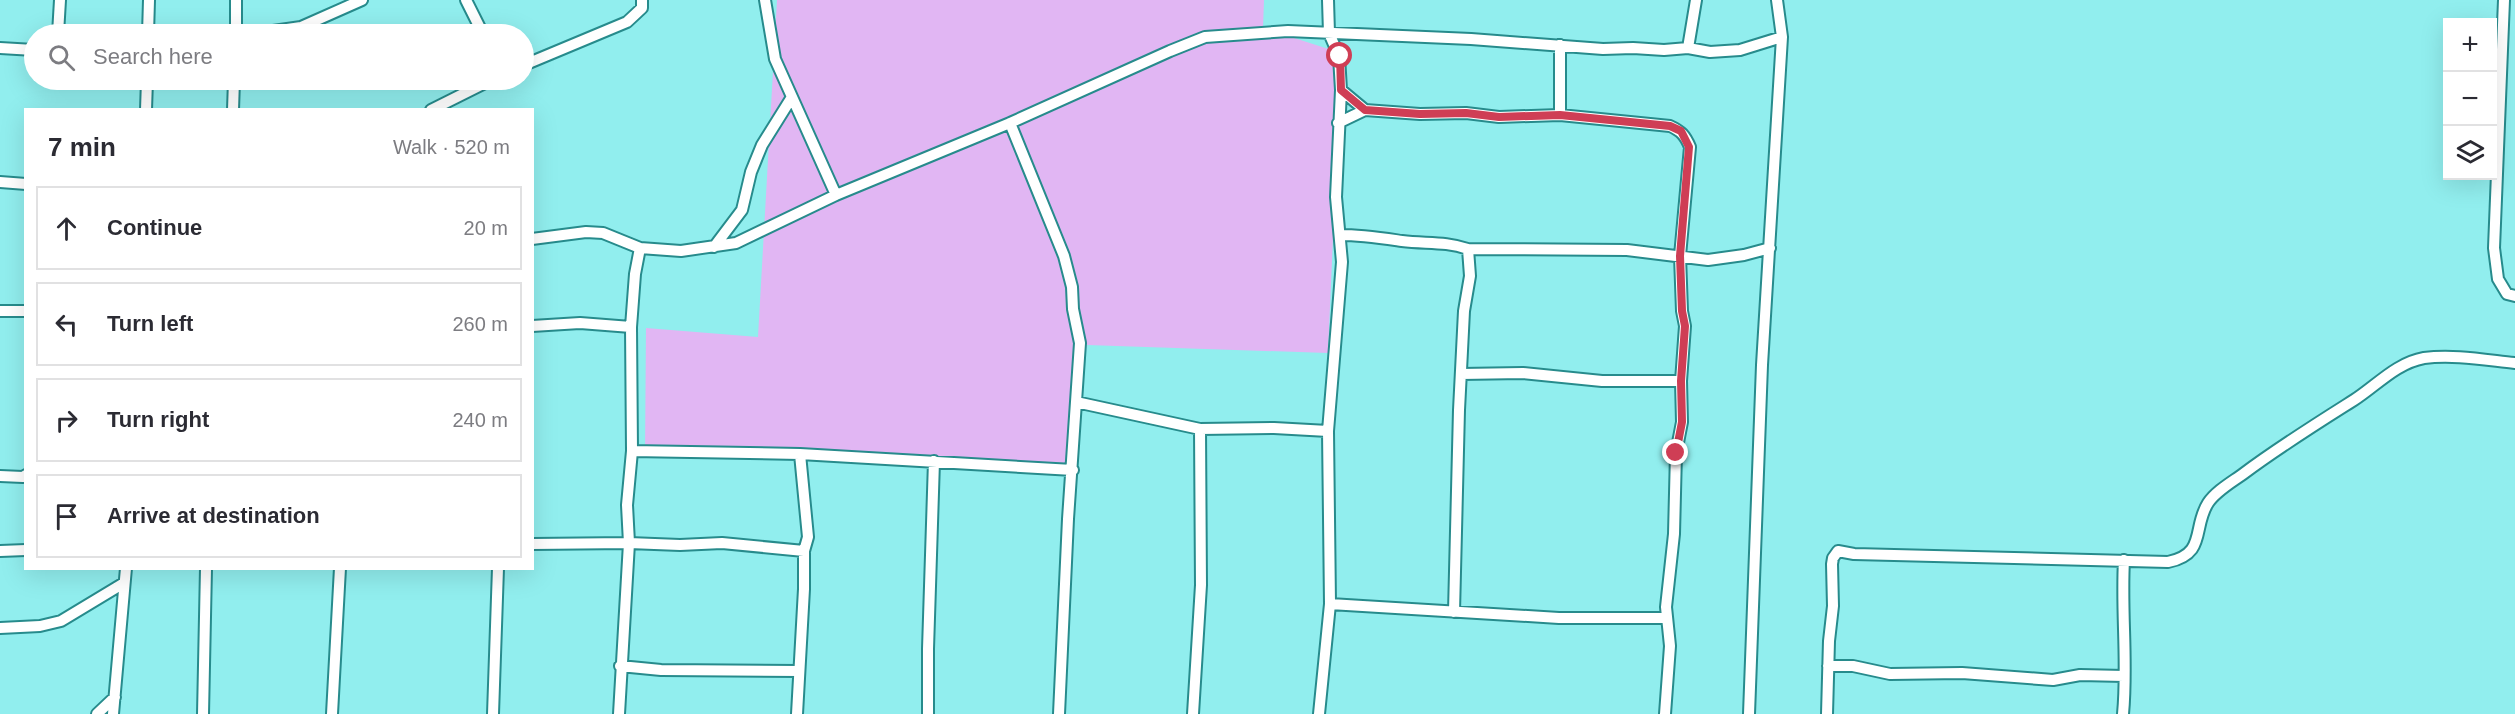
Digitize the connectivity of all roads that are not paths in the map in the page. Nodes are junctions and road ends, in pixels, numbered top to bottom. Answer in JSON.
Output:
{"nodes":[{"id":1,"x":60,"y":0,"type":"edge"},
{"id":2,"x":149,"y":0,"type":"edge"},
{"id":3,"x":236,"y":0,"type":"edge"},
{"id":4,"x":362,"y":0,"type":"edge"},
{"id":5,"x":466,"y":0,"type":"edge"},
{"id":6,"x":642,"y":0,"type":"edge"},
{"id":7,"x":765,"y":0,"type":"edge"},
{"id":8,"x":1328,"y":0,"type":"edge"},
{"id":9,"x":1696,"y":0,"type":"edge"},
{"id":10,"x":1777,"y":0,"type":"edge"},
{"id":11,"x":2504,"y":0,"type":"edge"},
{"id":12,"x":59,"y":24,"type":"edge"},
{"id":13,"x":148,"y":24,"type":"edge"},
{"id":14,"x":236,"y":24,"type":"edge"},
{"id":15,"x":308,"y":24,"type":"edge"},
{"id":16,"x":478,"y":24,"type":"edge"},
{"id":17,"x":1329,"y":33,"type":"junction"},
{"id":18,"x":1782,"y":38,"type":"junction"},
{"id":19,"x":1560,"y":45,"type":"junction"},
{"id":20,"x":0,"y":48,"type":"edge"},
{"id":21,"x":1688,"y":48,"type":"junction"},
{"id":22,"x":24,"y":49,"type":"edge"},
{"id":23,"x":534,"y":61,"type":"edge"},
{"id":24,"x":147,"y":90,"type":"edge"},
{"id":25,"x":234,"y":90,"type":"edge"},
{"id":26,"x":471,"y":90,"type":"edge"},
{"id":27,"x":1341,"y":90,"type":"junction"},
{"id":28,"x":792,"y":98,"type":"junction"},
{"id":29,"x":146,"y":108,"type":"edge"},
{"id":30,"x":233,"y":108,"type":"edge"},
{"id":31,"x":435,"y":108,"type":"edge"},
{"id":32,"x":1365,"y":110,"type":"junction"},
{"id":33,"x":1560,"y":115,"type":"junction"},
{"id":34,"x":1010,"y":123,"type":"junction"},
{"id":35,"x":1338,"y":123,"type":"junction"},
{"id":36,"x":0,"y":182,"type":"edge"},
{"id":37,"x":24,"y":184,"type":"edge"},
{"id":38,"x":836,"y":195,"type":"junction"},
{"id":39,"x":1340,"y":235,"type":"junction"},
{"id":40,"x":534,"y":239,"type":"edge"},
{"id":41,"x":714,"y":247,"type":"junction"},
{"id":42,"x":640,"y":248,"type":"junction"},
{"id":43,"x":1770,"y":248,"type":"junction"},
{"id":44,"x":1468,"y":249,"type":"junction"},
{"id":45,"x":1680,"y":256,"type":"junction"},
{"id":46,"x":2515,"y":296,"type":"edge"},
{"id":47,"x":0,"y":311,"type":"edge"},
{"id":48,"x":24,"y":311,"type":"edge"},
{"id":49,"x":534,"y":326,"type":"edge"},
{"id":50,"x":631,"y":327,"type":"junction"},
{"id":51,"x":2515,"y":363,"type":"edge"},
{"id":52,"x":1461,"y":374,"type":"junction"},
{"id":53,"x":1681,"y":381,"type":"junction"},
{"id":54,"x":1076,"y":402,"type":"junction"},
{"id":55,"x":1200,"y":429,"type":"junction"},
{"id":56,"x":1328,"y":431,"type":"junction"},
{"id":57,"x":632,"y":452,"type":"junction"},
{"id":58,"x":800,"y":454,"type":"junction"},
{"id":59,"x":934,"y":461,"type":"junction"},
{"id":60,"x":1073,"y":470,"type":"junction"},
{"id":61,"x":0,"y":476,"type":"edge"},
{"id":62,"x":24,"y":476,"type":"edge"},
{"id":63,"x":629,"y":543,"type":"junction"},
{"id":64,"x":534,"y":544,"type":"edge"},
{"id":65,"x":24,"y":550,"type":"edge"},
{"id":66,"x":0,"y":551,"type":"edge"},
{"id":67,"x":804,"y":551,"type":"junction"},
{"id":68,"x":2124,"y":560,"type":"junction"},
{"id":69,"x":126,"y":570,"type":"edge"},
{"id":70,"x":206,"y":570,"type":"edge"},
{"id":71,"x":339,"y":570,"type":"edge"},
{"id":72,"x":498,"y":570,"type":"edge"},
{"id":73,"x":124,"y":584,"type":"junction"},
{"id":74,"x":1330,"y":604,"type":"junction"},
{"id":75,"x":1454,"y":612,"type":"junction"},
{"id":76,"x":1666,"y":618,"type":"junction"},
{"id":77,"x":0,"y":628,"type":"edge"},
{"id":78,"x":620,"y":666,"type":"junction"},
{"id":79,"x":1828,"y":666,"type":"junction"},
{"id":80,"x":799,"y":671,"type":"junction"},
{"id":81,"x":2124,"y":676,"type":"junction"},
{"id":82,"x":116,"y":696,"type":"junction"},
{"id":83,"x":97,"y":714,"type":"edge"},
{"id":84,"x":112,"y":714,"type":"edge"},
{"id":85,"x":203,"y":714,"type":"edge"},
{"id":86,"x":332,"y":714,"type":"edge"},
{"id":87,"x":493,"y":714,"type":"edge"},
{"id":88,"x":619,"y":714,"type":"edge"},
{"id":89,"x":797,"y":714,"type":"edge"},
{"id":90,"x":928,"y":714,"type":"edge"},
{"id":91,"x":1059,"y":714,"type":"edge"},
{"id":92,"x":1193,"y":714,"type":"edge"},
{"id":93,"x":1318,"y":714,"type":"edge"},
{"id":94,"x":1665,"y":714,"type":"edge"},
{"id":95,"x":1749,"y":714,"type":"edge"},
{"id":96,"x":1827,"y":714,"type":"edge"},
{"id":97,"x":2123,"y":714,"type":"edge"}],
"edges":[{"from":1,"to":12,"type":"street"},
{"from":2,"to":13,"type":"street"},
{"from":3,"to":14,"type":"street"},
{"from":4,"to":15,"type":"street"},
{"from":5,"to":16,"type":"street"},
{"from":6,"to":23,"type":"street"},
{"from":7,"to":28,"type":"street"},
{"from":8,"to":17,"type":"street"},
{"from":9,"to":21,"type":"street"},
{"from":10,"to":18,"type":"street"},
{"from":11,"to":46,"type":"street"},
{"from":17,"to":19,"type":"street"},
{"from":17,"to":27,"type":"street"},
{"from":17,"to":34,"type":"street"},
{"from":18,"to":21,"type":"street"},
{"from":18,"to":43,"type":"street"},
{"from":19,"to":21,"type":"street"},
{"from":19,"to":33,"type":"street"},
{"from":20,"to":22,"type":"street"},
{"from":24,"to":29,"type":"street"},
{"from":25,"to":30,"type":"street"},
{"from":26,"to":31,"type":"street"},
{"from":27,"to":32,"type":"street"},
{"from":27,"to":35,"type":"street"},
{"from":28,"to":38,"type":"street"},
{"from":28,"to":41,"type":"street"},
{"from":32,"to":33,"type":"street"},
{"from":32,"to":35,"type":"street"},
{"from":33,"to":45,"type":"street"},
{"from":34,"to":38,"type":"street"},
{"from":34,"to":54,"type":"street"},
{"from":35,"to":39,"type":"street"},
{"from":36,"to":37,"type":"street"},
{"from":38,"to":41,"type":"street"},
{"from":39,"to":44,"type":"street"},
{"from":39,"to":56,"type":"street"},
{"from":40,"to":42,"type":"street"},
{"from":41,"to":42,"type":"street"},
{"from":42,"to":50,"type":"street"},
{"from":43,"to":45,"type":"street"},
{"from":43,"to":95,"type":"street"},
{"from":44,"to":45,"type":"street"},
{"from":44,"to":52,"type":"street"},
{"from":45,"to":53,"type":"street"},
{"from":47,"to":48,"type":"street"},
{"from":49,"to":50,"type":"street"},
{"from":50,"to":57,"type":"street"},
{"from":51,"to":68,"type":"street"},
{"from":52,"to":53,"type":"street"},
{"from":52,"to":75,"type":"street"},
{"from":53,"to":76,"type":"street"},
{"from":54,"to":55,"type":"street"},
{"from":54,"to":60,"type":"street"},
{"from":55,"to":56,"type":"street"},
{"from":55,"to":92,"type":"street"},
{"from":56,"to":74,"type":"street"},
{"from":57,"to":58,"type":"street"},
{"from":57,"to":63,"type":"street"},
{"from":58,"to":59,"type":"street"},
{"from":58,"to":67,"type":"street"},
{"from":59,"to":60,"type":"street"},
{"from":59,"to":90,"type":"street"},
{"from":60,"to":91,"type":"street"},
{"from":61,"to":62,"type":"street"},
{"from":63,"to":64,"type":"street"},
{"from":63,"to":67,"type":"street"},
{"from":63,"to":78,"type":"street"},
{"from":65,"to":66,"type":"street"},
{"from":67,"to":80,"type":"street"},
{"from":68,"to":79,"type":"street"},
{"from":68,"to":81,"type":"street"},
{"from":69,"to":73,"type":"street"},
{"from":70,"to":85,"type":"street"},
{"from":71,"to":86,"type":"street"},
{"from":72,"to":87,"type":"street"},
{"from":73,"to":77,"type":"street"},
{"from":73,"to":82,"type":"street"},
{"from":74,"to":75,"type":"street"},
{"from":74,"to":93,"type":"street"},
{"from":75,"to":76,"type":"street"},
{"from":76,"to":94,"type":"street"},
{"from":78,"to":80,"type":"street"},
{"from":78,"to":88,"type":"street"},
{"from":79,"to":81,"type":"street"},
{"from":79,"to":96,"type":"street"},
{"from":80,"to":89,"type":"street"},
{"from":81,"to":97,"type":"street"},
{"from":82,"to":83,"type":"street"},
{"from":82,"to":84,"type":"street"}]}
